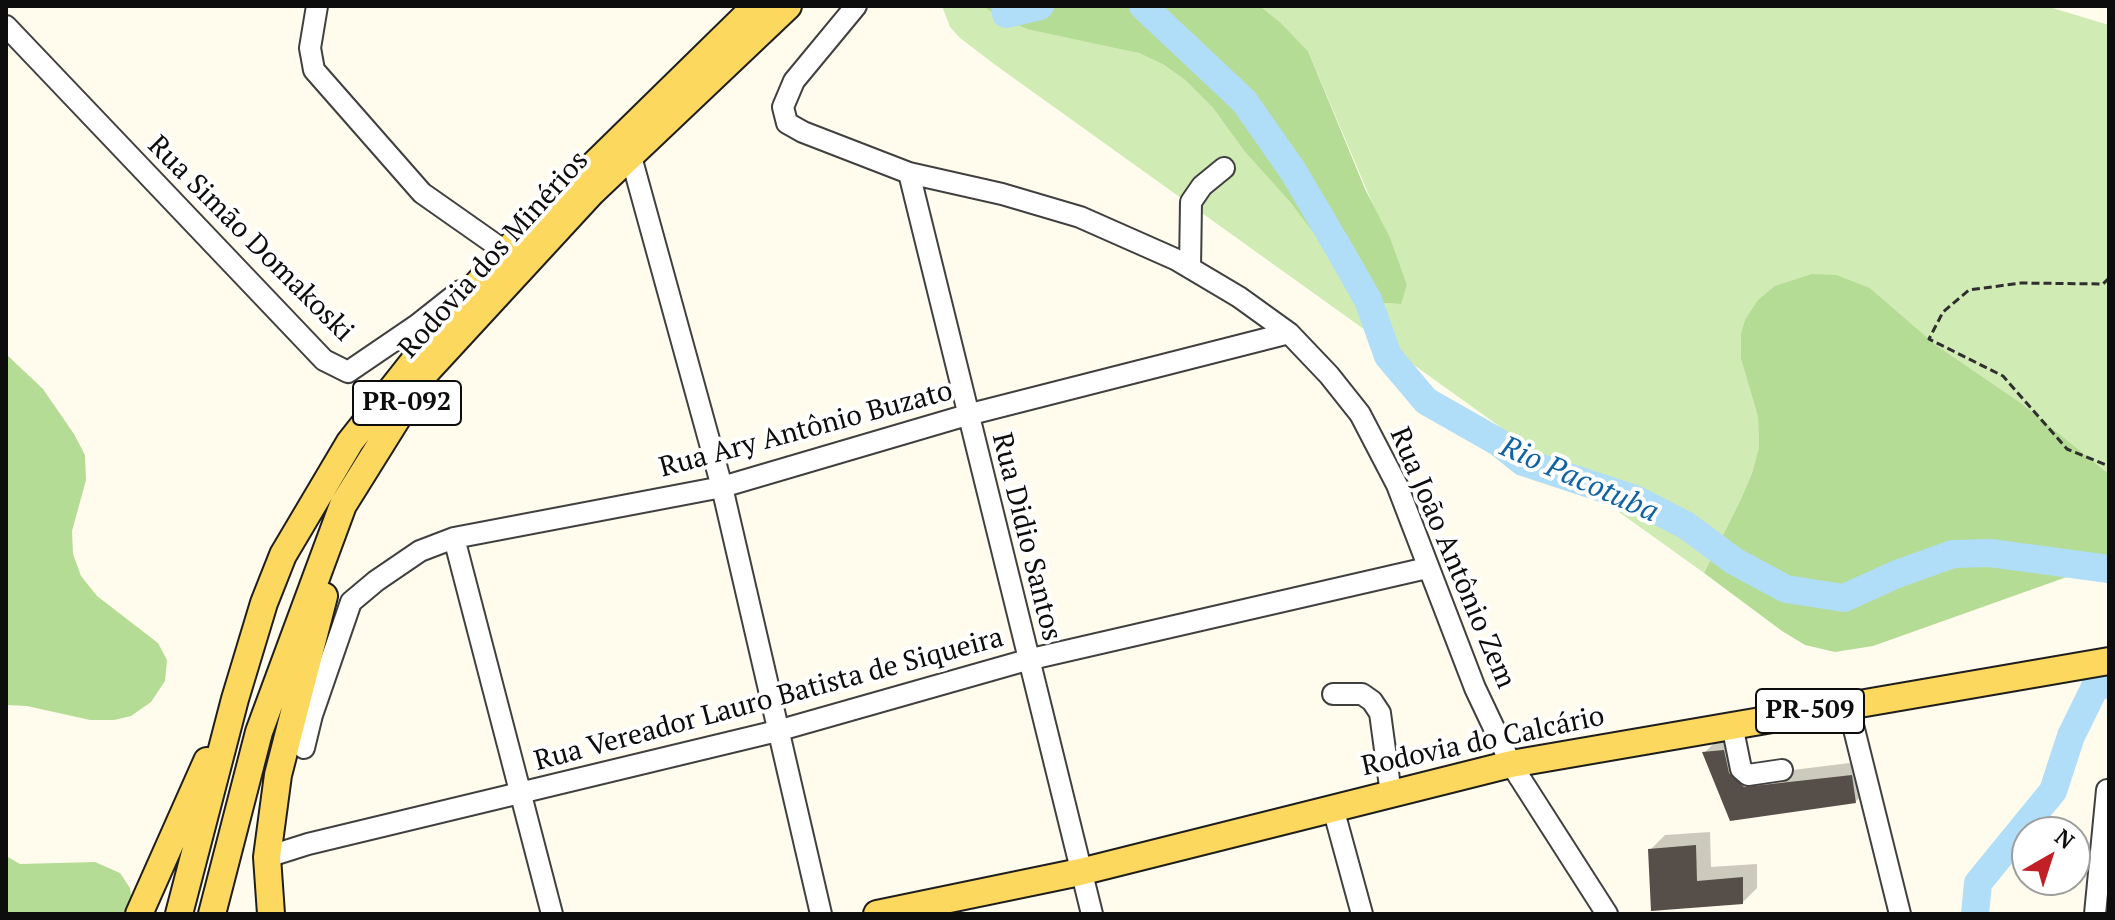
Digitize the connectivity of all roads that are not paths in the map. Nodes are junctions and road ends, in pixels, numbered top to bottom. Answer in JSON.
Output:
{"nodes":[{"id":1,"x":317,"y":6,"type":"edge"},
{"id":2,"x":756,"y":6,"type":"edge"},
{"id":3,"x":788,"y":6,"type":"edge"},
{"id":4,"x":856,"y":6,"type":"edge"},
{"id":5,"x":6,"y":26,"type":"edge"},
{"id":6,"x":630,"y":153,"type":"junction"},
{"id":7,"x":1224,"y":168,"type":"dead end"},
{"id":8,"x":909,"y":173,"type":"junction"},
{"id":9,"x":506,"y":252,"type":"junction"},
{"id":10,"x":1190,"y":268,"type":"junction"},
{"id":11,"x":478,"y":283,"type":"junction"},
{"id":12,"x":1289,"y":333,"type":"junction"},
{"id":13,"x":967,"y":415,"type":"junction"},
{"id":14,"x":722,"y":487,"type":"junction"},
{"id":15,"x":454,"y":538,"type":"junction"},
{"id":16,"x":330,"y":541,"type":"junction"},
{"id":17,"x":1427,"y":568,"type":"junction"},
{"id":18,"x":1027,"y":660,"type":"junction"},
{"id":19,"x":2109,"y":661,"type":"edge"},
{"id":20,"x":1333,"y":694,"type":"dead end"},
{"id":21,"x":234,"y":703,"type":"junction"},
{"id":22,"x":1848,"y":705,"type":"junction"},
{"id":23,"x":1732,"y":725,"type":"junction"},
{"id":24,"x":777,"y":731,"type":"junction"},
{"id":25,"x":304,"y":748,"type":"dead end"},
{"id":26,"x":1511,"y":764,"type":"junction"},
{"id":27,"x":1782,"y":770,"type":"dead end"},
{"id":28,"x":2107,"y":790,"type":"dead end"},
{"id":29,"x":1391,"y":794,"type":"junction"},
{"id":30,"x":520,"y":795,"type":"junction"},
{"id":31,"x":1333,"y":808,"type":"junction"},
{"id":32,"x":267,"y":857,"type":"junction"},
{"id":33,"x":1080,"y":872,"type":"junction"},
{"id":34,"x":139,"y":914,"type":"edge"},
{"id":35,"x":179,"y":914,"type":"edge"},
{"id":36,"x":212,"y":914,"type":"edge"},
{"id":37,"x":271,"y":914,"type":"edge"},
{"id":38,"x":552,"y":914,"type":"edge"},
{"id":39,"x":821,"y":914,"type":"edge"},
{"id":40,"x":877,"y":914,"type":"edge"},
{"id":41,"x":1092,"y":914,"type":"edge"},
{"id":42,"x":1362,"y":914,"type":"edge"},
{"id":43,"x":1607,"y":914,"type":"edge"},
{"id":44,"x":1900,"y":914,"type":"edge"},
{"id":45,"x":2095,"y":914,"type":"edge"}],
"edges":[{"from":1,"to":9,"type":"street"},
{"from":2,"to":9,"type":"main road","name":"Rodovia dos Minérios","number":"PR-092"},
{"from":3,"to":6,"type":"main road","name":"Rodovia dos Minérios","number":"PR-092"},
{"from":4,"to":8,"type":"street","name":"Rua João Antônio Zem"},
{"from":5,"to":11,"type":"street","name":"Rua Simão Domakoski"},
{"from":6,"to":14,"type":"street"},
{"from":6,"to":16,"type":"main road","name":"Rodovia dos Minérios","number":"PR-092"},
{"from":7,"to":10,"type":"street"},
{"from":8,"to":10,"type":"street","name":"Rua João Antônio Zem"},
{"from":8,"to":13,"type":"street","name":"Rua Didio Santos"},
{"from":9,"to":11,"type":"main road","name":"Rodovia dos Minérios","number":"PR-092"},
{"from":10,"to":12,"type":"street","name":"Rua João Antônio Zem"},
{"from":11,"to":21,"type":"main road","name":"Rodovia dos Minérios","number":"PR-092"},
{"from":12,"to":13,"type":"street","name":"Rua Ary Antônio Buzato"},
{"from":12,"to":17,"type":"street","name":"Rua João Antônio Zem"},
{"from":13,"to":14,"type":"street","name":"Rua Ary Antônio Buzato"},
{"from":13,"to":18,"type":"street","name":"Rua Didio Santos"},
{"from":14,"to":15,"type":"street","name":"Rua Ary Antônio Buzato"},
{"from":14,"to":24,"type":"street"},
{"from":15,"to":25,"type":"street","name":"Rua Ary Antônio Buzato"},
{"from":15,"to":30,"type":"street"},
{"from":16,"to":32,"type":"main road"},
{"from":16,"to":36,"type":"main road","name":"Rodovia dos Minérios","number":"PR-092"},
{"from":17,"to":18,"type":"street","name":"Rua Vereador Lauro Batista de Siqueira"},
{"from":17,"to":26,"type":"street","name":"Rua João Antônio Zem"},
{"from":18,"to":24,"type":"street","name":"Rua Vereador Lauro Batista de Siqueira"},
{"from":18,"to":33,"type":"street","name":"Rua Didio Santos"},
{"from":19,"to":22,"type":"main road","name":"Rodovia do Calcário","number":"PR-509"},
{"from":20,"to":29,"type":"street"},
{"from":21,"to":34,"type":"main road"},
{"from":21,"to":35,"type":"main road","name":"Rodovia dos Minérios","number":"PR-092"},
{"from":22,"to":23,"type":"main road","name":"Rodovia do Calcário","number":"PR-509"},
{"from":22,"to":44,"type":"street"},
{"from":23,"to":26,"type":"main road","name":"Rodovia do Calcário","number":"PR-509"},
{"from":23,"to":27,"type":"street"},
{"from":24,"to":30,"type":"street","name":"Rua Vereador Lauro Batista de Siqueira"},
{"from":24,"to":39,"type":"street"},
{"from":26,"to":29,"type":"main road","name":"Rodovia do Calcário","number":"PR-509"},
{"from":26,"to":43,"type":"street","name":"Rua João Antônio Zem"},
{"from":28,"to":45,"type":"street"},
{"from":29,"to":31,"type":"main road","name":"Rodovia do Calcário","number":"PR-509"},
{"from":30,"to":32,"type":"street","name":"Rua Vereador Lauro Batista de Siqueira"},
{"from":30,"to":38,"type":"street"},
{"from":31,"to":33,"type":"main road","name":"Rodovia do Calcário","number":"PR-509"},
{"from":31,"to":42,"type":"street"},
{"from":32,"to":37,"type":"main road"},
{"from":33,"to":40,"type":"main road","name":"Rodovia do Calcário","number":"PR-509"},
{"from":33,"to":41,"type":"street","name":"Rua Didio Santos"}]}
